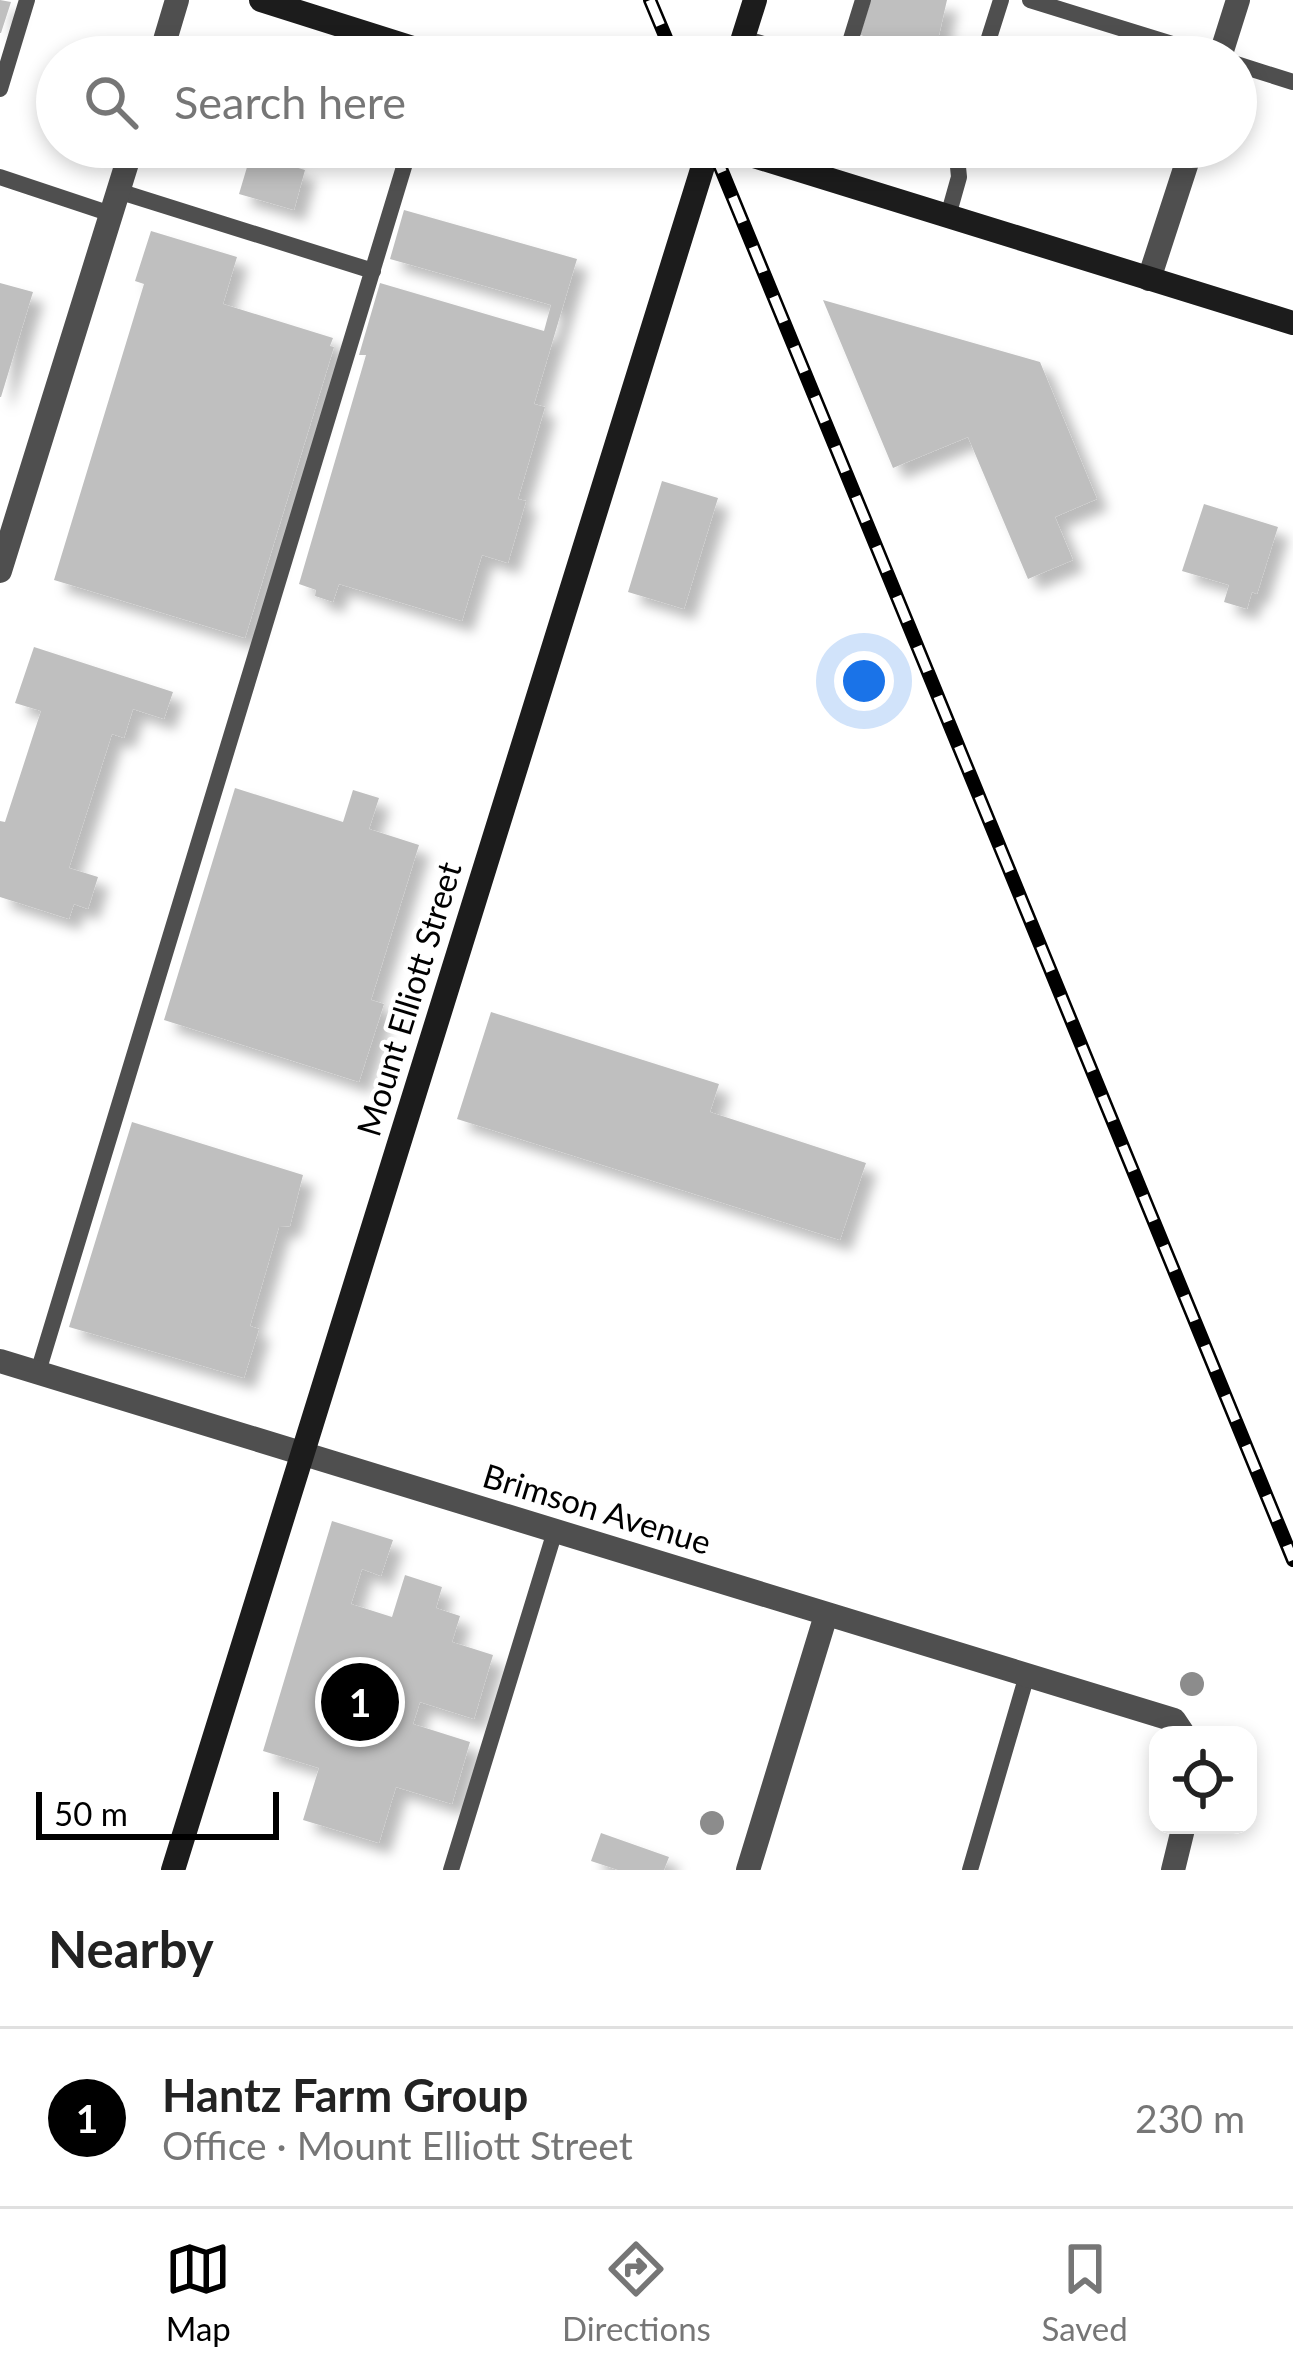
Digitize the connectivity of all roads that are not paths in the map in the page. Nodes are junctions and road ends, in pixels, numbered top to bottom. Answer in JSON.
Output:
{"nodes":[{"id":1,"x":27,"y":0,"type":"edge"},
{"id":2,"x":177,"y":0,"type":"edge"},
{"id":3,"x":261,"y":0,"type":"edge"},
{"id":4,"x":755,"y":0,"type":"edge"},
{"id":5,"x":863,"y":0,"type":"edge"},
{"id":6,"x":1001,"y":0,"type":"edge"},
{"id":7,"x":1030,"y":0,"type":"edge"},
{"id":8,"x":1238,"y":0,"type":"edge"},
{"id":9,"x":166,"y":36,"type":"edge"},
{"id":10,"x":373,"y":36,"type":"edge"},
{"id":11,"x":744,"y":36,"type":"edge"},
{"id":12,"x":852,"y":36,"type":"edge"},
{"id":13,"x":989,"y":36,"type":"edge"},
{"id":14,"x":1148,"y":36,"type":"edge"},
{"id":15,"x":1225,"y":36,"type":"edge"},
{"id":16,"x":1257,"y":71,"type":"edge"},
{"id":17,"x":1293,"y":82,"type":"edge"},
{"id":18,"x":0,"y":89,"type":"edge"},
{"id":19,"x":125,"y":168,"type":"edge"},
{"id":20,"x":404,"y":168,"type":"edge"},
{"id":21,"x":702,"y":168,"type":"edge"},
{"id":22,"x":792,"y":168,"type":"edge"},
{"id":23,"x":803,"y":168,"type":"edge"},
{"id":24,"x":958,"y":168,"type":"edge"},
{"id":25,"x":1185,"y":168,"type":"edge"},
{"id":26,"x":802,"y":171,"type":"junction"},
{"id":27,"x":0,"y":177,"type":"edge"},
{"id":28,"x":114,"y":203,"type":"junction"},
{"id":29,"x":948,"y":216,"type":"junction"},
{"id":30,"x":373,"y":271,"type":"junction"},
{"id":31,"x":1149,"y":279,"type":"junction"},
{"id":32,"x":1293,"y":322,"type":"edge"},
{"id":33,"x":0,"y":571,"type":"edge"},
{"id":34,"x":0,"y":1360,"type":"edge"},
{"id":35,"x":38,"y":1372,"type":"junction"},
{"id":36,"x":302,"y":1453,"type":"junction"},
{"id":37,"x":555,"y":1531,"type":"junction"},
{"id":38,"x":826,"y":1615,"type":"junction"},
{"id":39,"x":1027,"y":1675,"type":"junction"},
{"id":40,"x":1176,"y":1726,"type":"edge"},
{"id":41,"x":1182,"y":1834,"type":"edge"},
{"id":42,"x":173,"y":1870,"type":"edge"},
{"id":43,"x":451,"y":1870,"type":"edge"},
{"id":44,"x":748,"y":1870,"type":"edge"},
{"id":45,"x":970,"y":1870,"type":"edge"},
{"id":46,"x":1173,"y":1870,"type":"edge"}],
"edges":[{"from":1,"to":18,"type":"lane"},
{"from":2,"to":9,"type":"street"},
{"from":3,"to":10,"type":"street"},
{"from":4,"to":11,"type":"street"},
{"from":5,"to":12,"type":"lane"},
{"from":6,"to":13,"type":"lane"},
{"from":7,"to":14,"type":"lane"},
{"from":8,"to":15,"type":"street"},
{"from":16,"to":17,"type":"lane"},
{"from":19,"to":28,"type":"street"},
{"from":20,"to":30,"type":"lane"},
{"from":21,"to":36,"type":"street","name":"Mount Elliott Street"},
{"from":22,"to":26,"type":"street"},
{"from":23,"to":26,"type":"lane"},
{"from":24,"to":29,"type":"lane"},
{"from":25,"to":31,"type":"street"},
{"from":26,"to":29,"type":"street"},
{"from":27,"to":28,"type":"lane"},
{"from":28,"to":30,"type":"lane"},
{"from":28,"to":33,"type":"street"},
{"from":29,"to":31,"type":"street"},
{"from":30,"to":35,"type":"lane"},
{"from":31,"to":32,"type":"street"},
{"from":34,"to":35,"type":"street","name":"Brimson Avenue"},
{"from":35,"to":36,"type":"street","name":"Brimson Avenue"},
{"from":36,"to":37,"type":"street","name":"Brimson Avenue"},
{"from":36,"to":42,"type":"street","name":"Mount Elliott Street"},
{"from":37,"to":38,"type":"street","name":"Brimson Avenue"},
{"from":37,"to":43,"type":"lane"},
{"from":38,"to":39,"type":"street","name":"Brimson Avenue"},
{"from":38,"to":44,"type":"street"},
{"from":39,"to":40,"type":"street","name":"Brimson Avenue"},
{"from":39,"to":45,"type":"lane"},
{"from":41,"to":46,"type":"street"}]}
